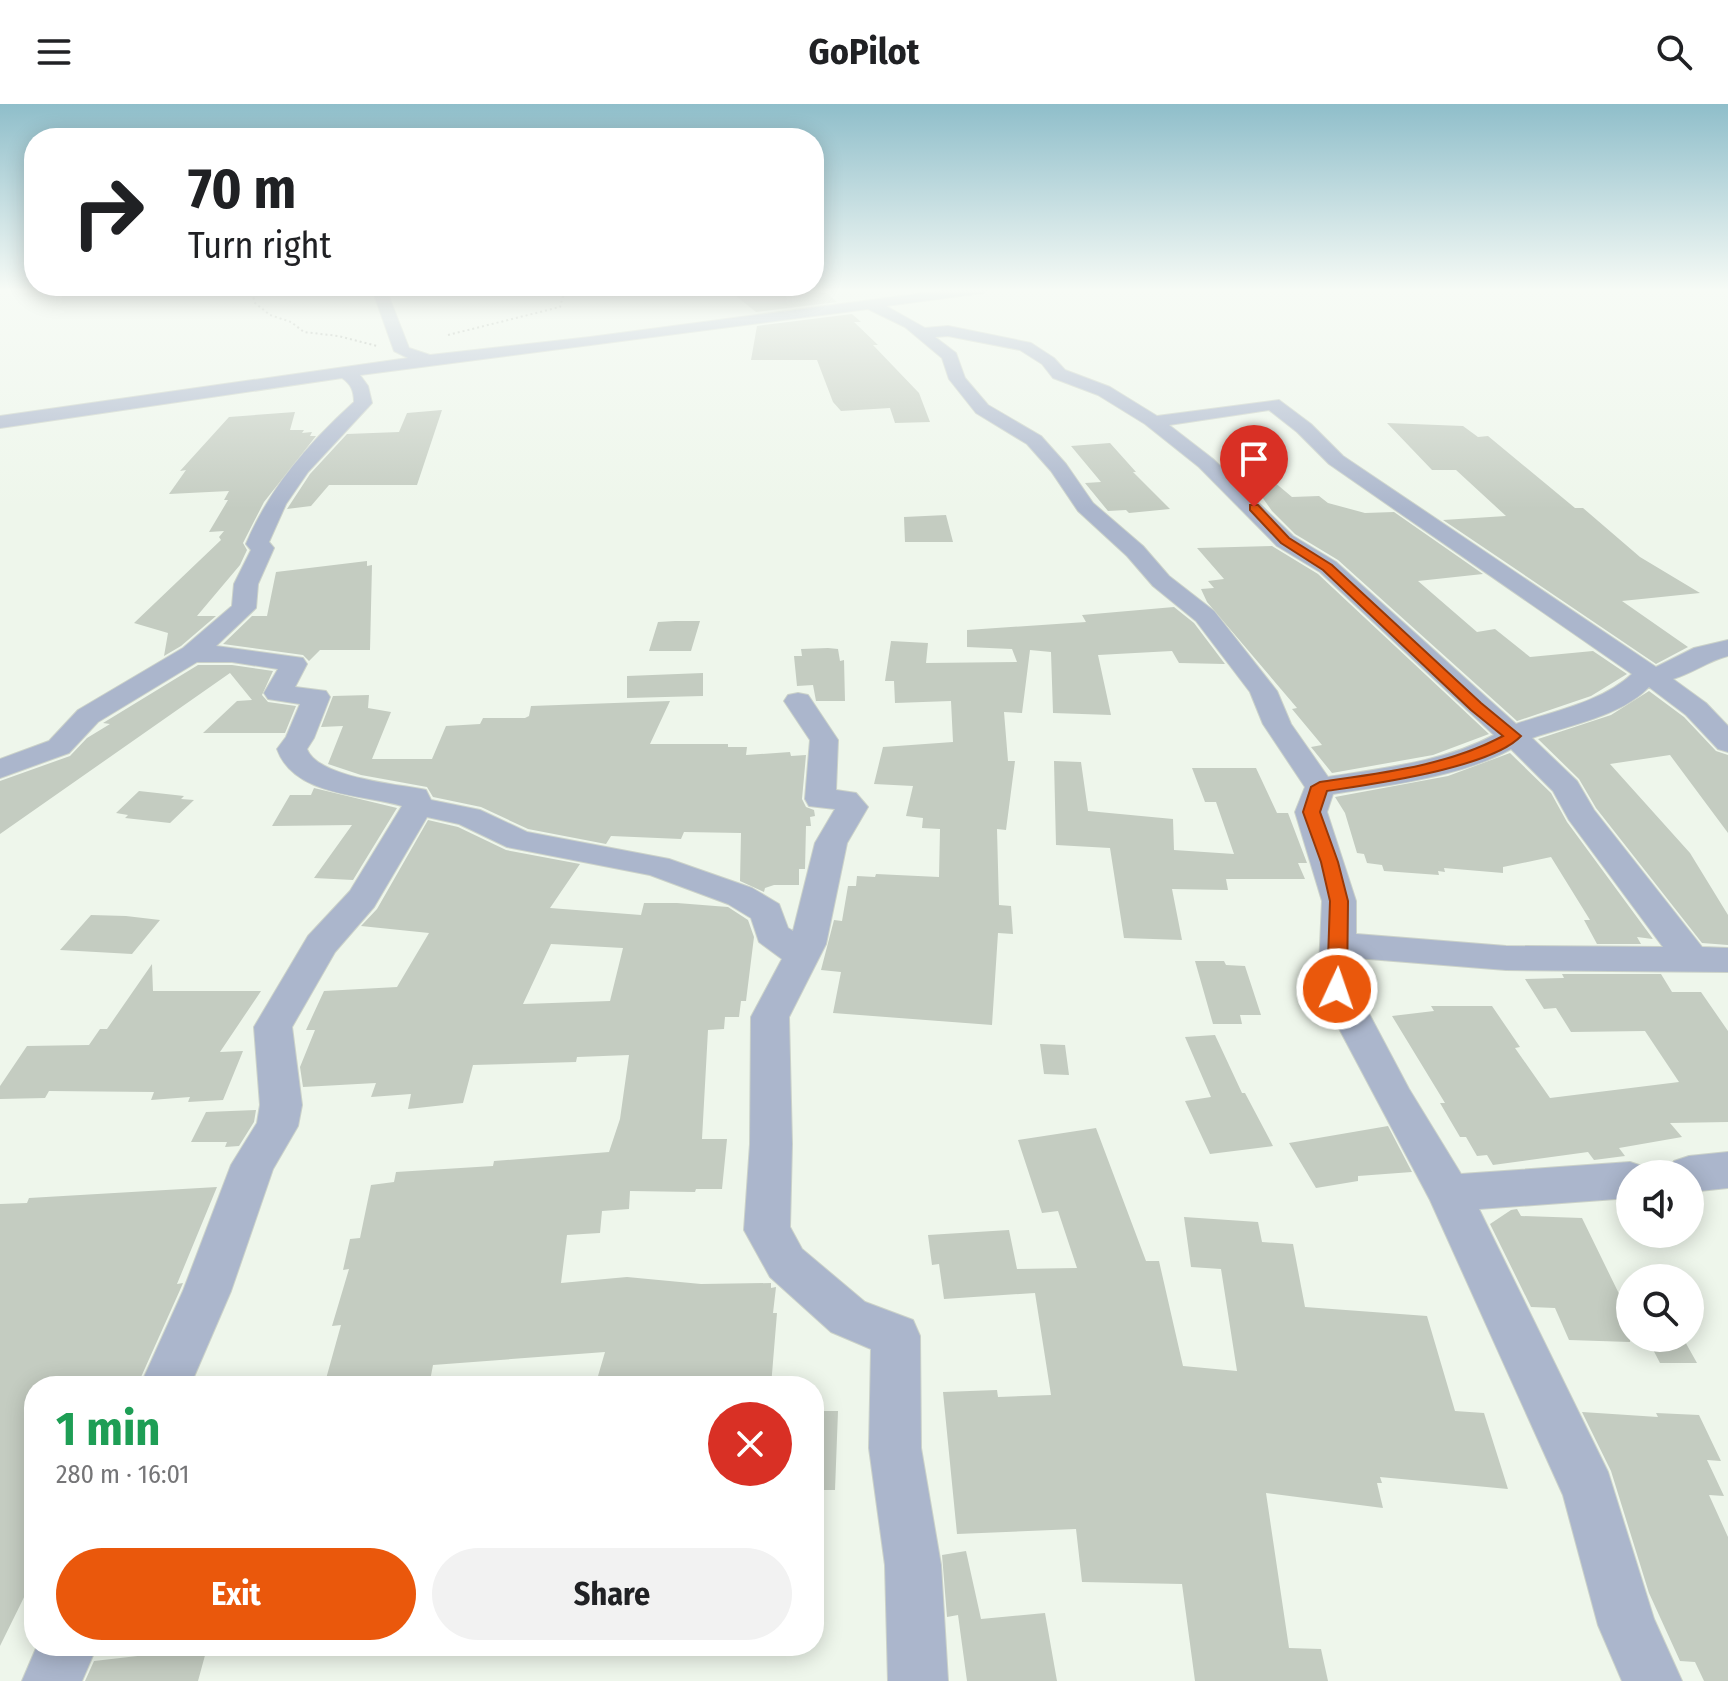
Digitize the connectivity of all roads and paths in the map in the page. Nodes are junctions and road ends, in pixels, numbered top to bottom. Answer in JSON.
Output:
{"nodes":[{"id":1,"x":414,"y":363,"type":"edge"},
{"id":2,"x":952,"y":363,"type":"edge"},
{"id":3,"x":1049,"y":363,"type":"edge"},
{"id":4,"x":348,"y":374,"type":"junction"},
{"id":5,"x":0,"y":422,"type":"edge"},
{"id":6,"x":1153,"y":422,"type":"junction"},
{"id":7,"x":1728,"y":648,"type":"edge"},
{"id":8,"x":192,"y":654,"type":"junction"},
{"id":9,"x":1652,"y":676,"type":"junction"},
{"id":10,"x":798,"y":701,"type":"dead end"},
{"id":11,"x":1514,"y":736,"type":"junction"},
{"id":12,"x":1728,"y":743,"type":"edge"},
{"id":13,"x":0,"y":769,"type":"edge"},
{"id":14,"x":1320,"y":787,"type":"junction"},
{"id":15,"x":418,"y":806,"type":"junction"},
{"id":16,"x":1339,"y":945,"type":"junction"},
{"id":17,"x":802,"y":956,"type":"junction"},
{"id":18,"x":1692,"y":960,"type":"junction"},
{"id":19,"x":1728,"y":960,"type":"edge"},
{"id":20,"x":1728,"y":1170,"type":"edge"},
{"id":21,"x":1704,"y":1172,"type":"edge"},
{"id":22,"x":1616,"y":1181,"type":"edge"},
{"id":23,"x":1449,"y":1193,"type":"junction"},
{"id":24,"x":169,"y":1376,"type":"edge"},
{"id":25,"x":63,"y":1656,"type":"edge"},
{"id":26,"x":52,"y":1681,"type":"edge"},
{"id":27,"x":918,"y":1681,"type":"edge"},
{"id":28,"x":1652,"y":1681,"type":"edge"}],
"edges":[{"from":1,"to":4,"type":"street"},
{"from":2,"to":14,"type":"street"},
{"from":3,"to":6,"type":"street"},
{"from":4,"to":5,"type":"street"},
{"from":4,"to":8,"type":"street"},
{"from":6,"to":9,"type":"street"},
{"from":6,"to":11,"type":"street"},
{"from":7,"to":9,"type":"street"},
{"from":8,"to":13,"type":"street"},
{"from":8,"to":15,"type":"street"},
{"from":9,"to":11,"type":"street"},
{"from":9,"to":12,"type":"street"},
{"from":10,"to":17,"type":"street"},
{"from":11,"to":14,"type":"street"},
{"from":11,"to":18,"type":"street"},
{"from":14,"to":16,"type":"street"},
{"from":15,"to":17,"type":"street"},
{"from":15,"to":24,"type":"street"},
{"from":16,"to":18,"type":"street"},
{"from":16,"to":23,"type":"street"},
{"from":17,"to":27,"type":"street"},
{"from":18,"to":19,"type":"street"},
{"from":20,"to":21,"type":"street"},
{"from":22,"to":23,"type":"street"},
{"from":23,"to":28,"type":"street"},
{"from":25,"to":26,"type":"street"}]}
